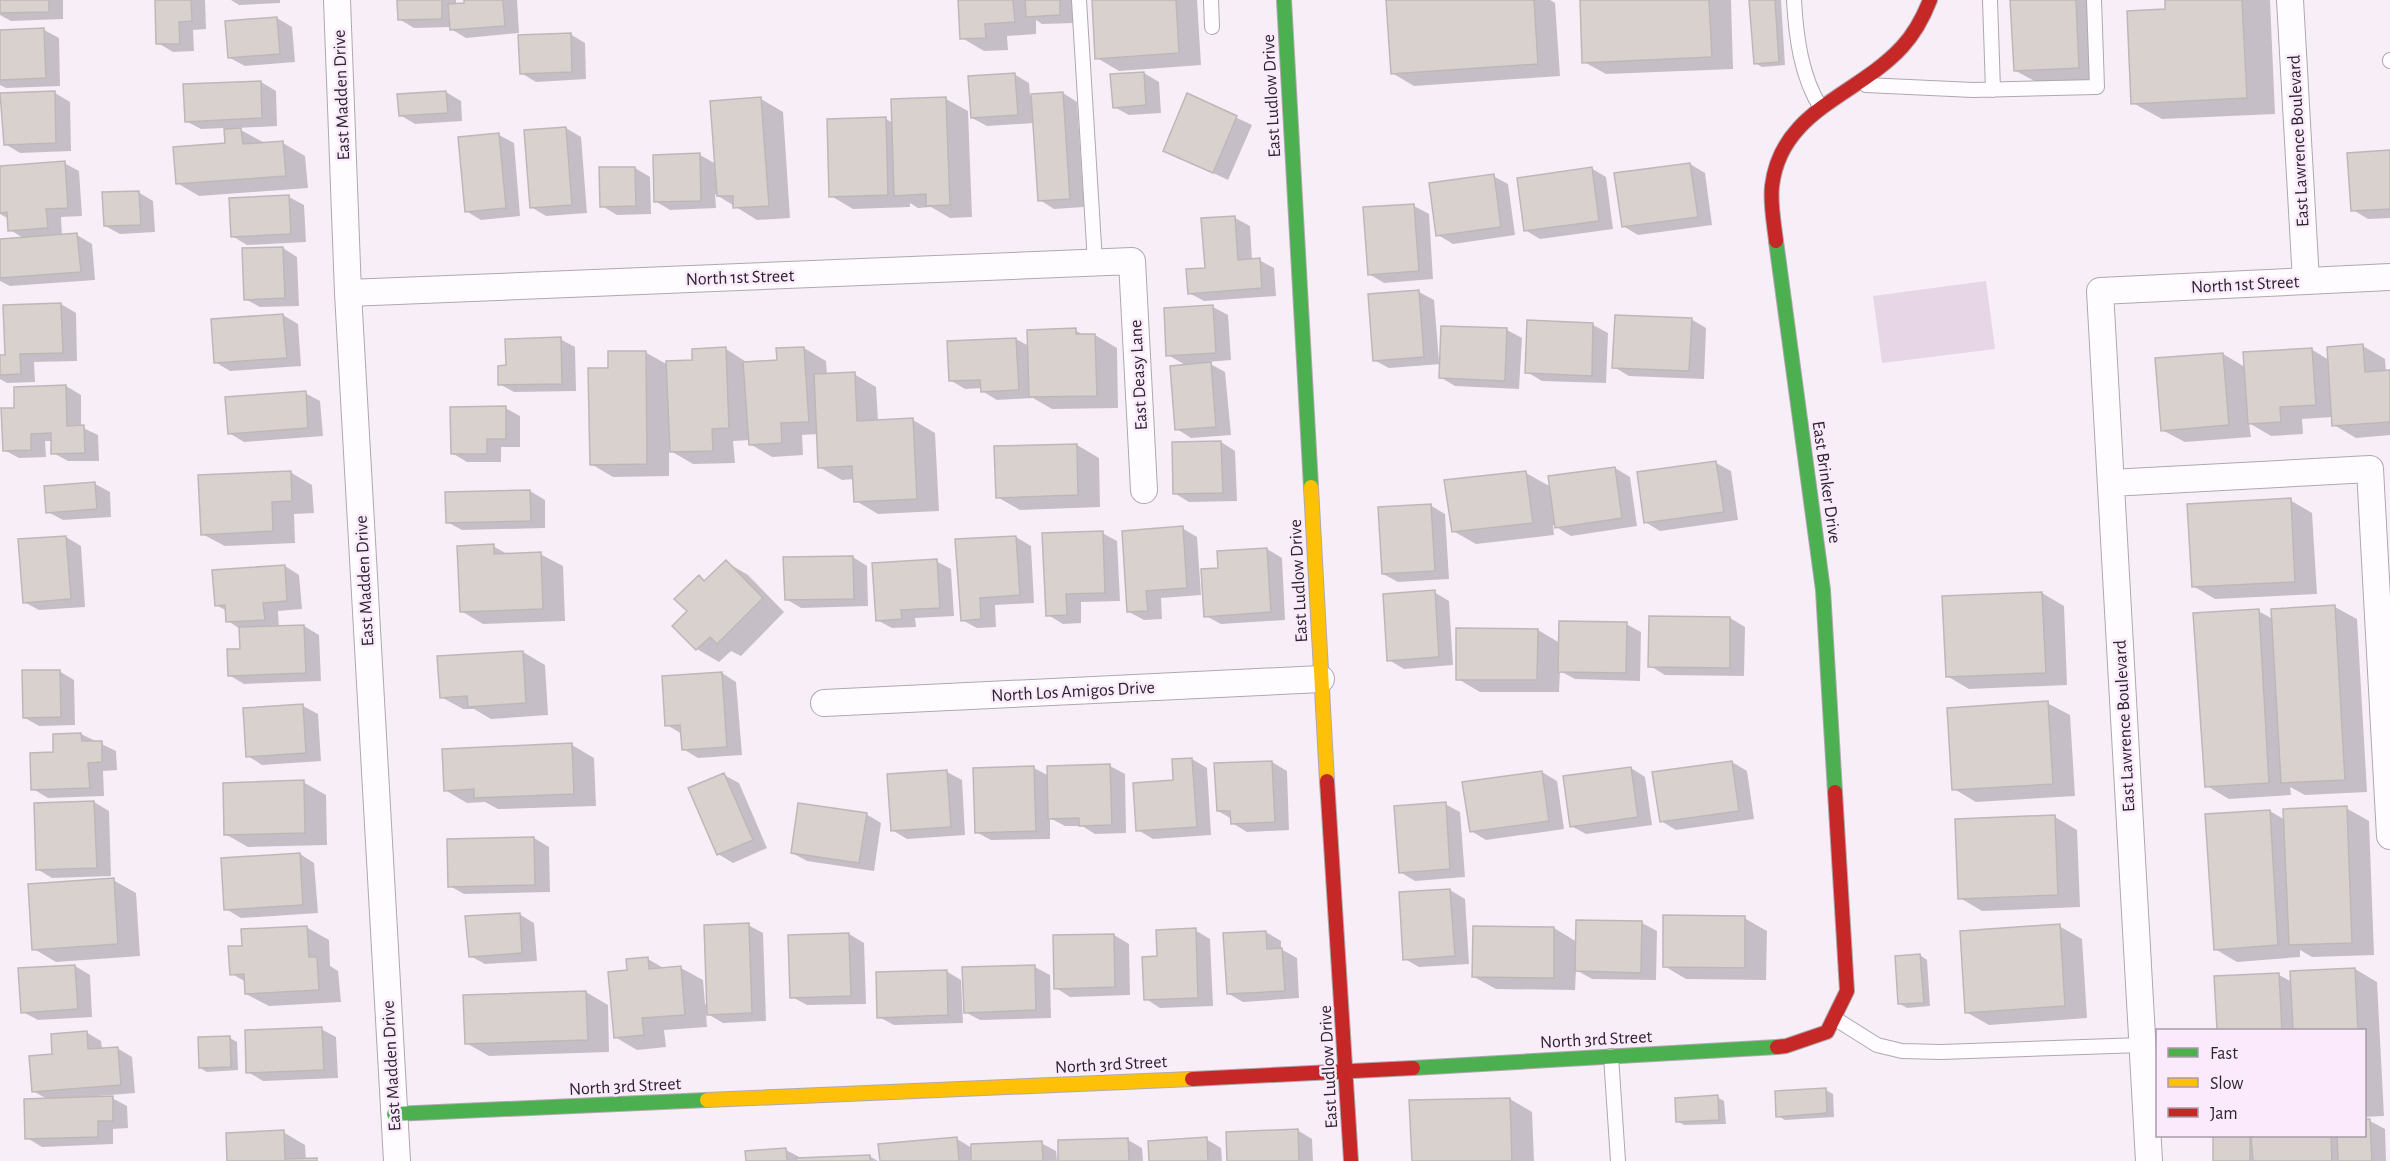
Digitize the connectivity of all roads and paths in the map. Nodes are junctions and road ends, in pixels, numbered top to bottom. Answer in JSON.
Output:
{"nodes":[{"id":1,"x":337,"y":0,"type":"edge"},
{"id":2,"x":1079,"y":0,"type":"edge"},
{"id":3,"x":1211,"y":0,"type":"edge"},
{"id":4,"x":1284,"y":0,"type":"edge"},
{"id":5,"x":1794,"y":0,"type":"edge"},
{"id":6,"x":1930,"y":0,"type":"edge"},
{"id":7,"x":1990,"y":0,"type":"edge"},
{"id":8,"x":2094,"y":0,"type":"edge"},
{"id":9,"x":2290,"y":0,"type":"edge"},
{"id":10,"x":1212,"y":27,"type":"dead end"},
{"id":11,"x":1855,"y":84,"type":"junction"},
{"id":12,"x":1993,"y":90,"type":"junction"},
{"id":13,"x":1821,"y":108,"type":"junction"},
{"id":14,"x":1132,"y":261,"type":"joint"},
{"id":15,"x":1095,"y":262,"type":"junction"},
{"id":16,"x":2390,"y":278,"type":"edge"},
{"id":17,"x":2306,"y":281,"type":"junction"},
{"id":18,"x":2100,"y":291,"type":"joint"},
{"id":19,"x":348,"y":293,"type":"junction"},
{"id":20,"x":2111,"y":483,"type":"junction"},
{"id":21,"x":1144,"y":490,"type":"dead end"},
{"id":22,"x":1321,"y":679,"type":"junction"},
{"id":23,"x":824,"y":703,"type":"dead end"},
{"id":24,"x":2390,"y":836,"type":"edge"},
{"id":25,"x":1834,"y":1018,"type":"junction"},
{"id":26,"x":1827,"y":1032,"type":"joint"},
{"id":27,"x":2142,"y":1045,"type":"junction"},
{"id":28,"x":1611,"y":1056,"type":"junction"},
{"id":29,"x":1346,"y":1072,"type":"junction"},
{"id":30,"x":394,"y":1114,"type":"junction"},
{"id":31,"x":397,"y":1161,"type":"edge"},
{"id":32,"x":1351,"y":1161,"type":"edge"},
{"id":33,"x":1618,"y":1161,"type":"edge"},
{"id":34,"x":2149,"y":1161,"type":"edge"}],
"edges":[{"from":1,"to":19,"type":"street","name":"East Madden Drive"},
{"from":2,"to":15,"type":"lane"},
{"from":3,"to":10,"type":"lane"},
{"from":4,"to":22,"type":"street","name":"East Ludlow Drive"},
{"from":5,"to":13,"type":"lane"},
{"from":6,"to":11,"type":"street","name":"East Brinker Drive"},
{"from":7,"to":12,"type":"lane"},
{"from":8,"to":12,"type":"lane"},
{"from":9,"to":17,"type":"street","name":"East Lawrence Boulevard"},
{"from":11,"to":12,"type":"lane"},
{"from":11,"to":13,"type":"street","name":"East Brinker Drive"},
{"from":13,"to":25,"type":"street","name":"East Brinker Drive"},
{"from":14,"to":15,"type":"street","name":"North 1st Street"},
{"from":14,"to":21,"type":"street","name":"East Deasy Lane"},
{"from":15,"to":19,"type":"street","name":"North 1st Street"},
{"from":16,"to":17,"type":"street","name":"North 1st Street"},
{"from":17,"to":18,"type":"street","name":"North 1st Street"},
{"from":18,"to":20,"type":"street","name":"East Lawrence Boulevard"},
{"from":19,"to":30,"type":"street","name":"East Madden Drive"},
{"from":20,"to":24,"type":"street"},
{"from":20,"to":27,"type":"street","name":"East Lawrence Boulevard"},
{"from":22,"to":23,"type":"street","name":"North Los Amigos Drive"},
{"from":22,"to":29,"type":"street","name":"East Ludlow Drive"},
{"from":25,"to":26,"type":"street","name":"East Brinker Drive"},
{"from":25,"to":27,"type":"lane"},
{"from":26,"to":28,"type":"street","name":"North 3rd Street"},
{"from":27,"to":34,"type":"street","name":"East Lawrence Boulevard"},
{"from":28,"to":29,"type":"street","name":"North 3rd Street"},
{"from":28,"to":33,"type":"lane"},
{"from":29,"to":30,"type":"street","name":"North 3rd Street"},
{"from":29,"to":32,"type":"street","name":"East Ludlow Drive"},
{"from":30,"to":31,"type":"street","name":"East Madden Drive"}]}
